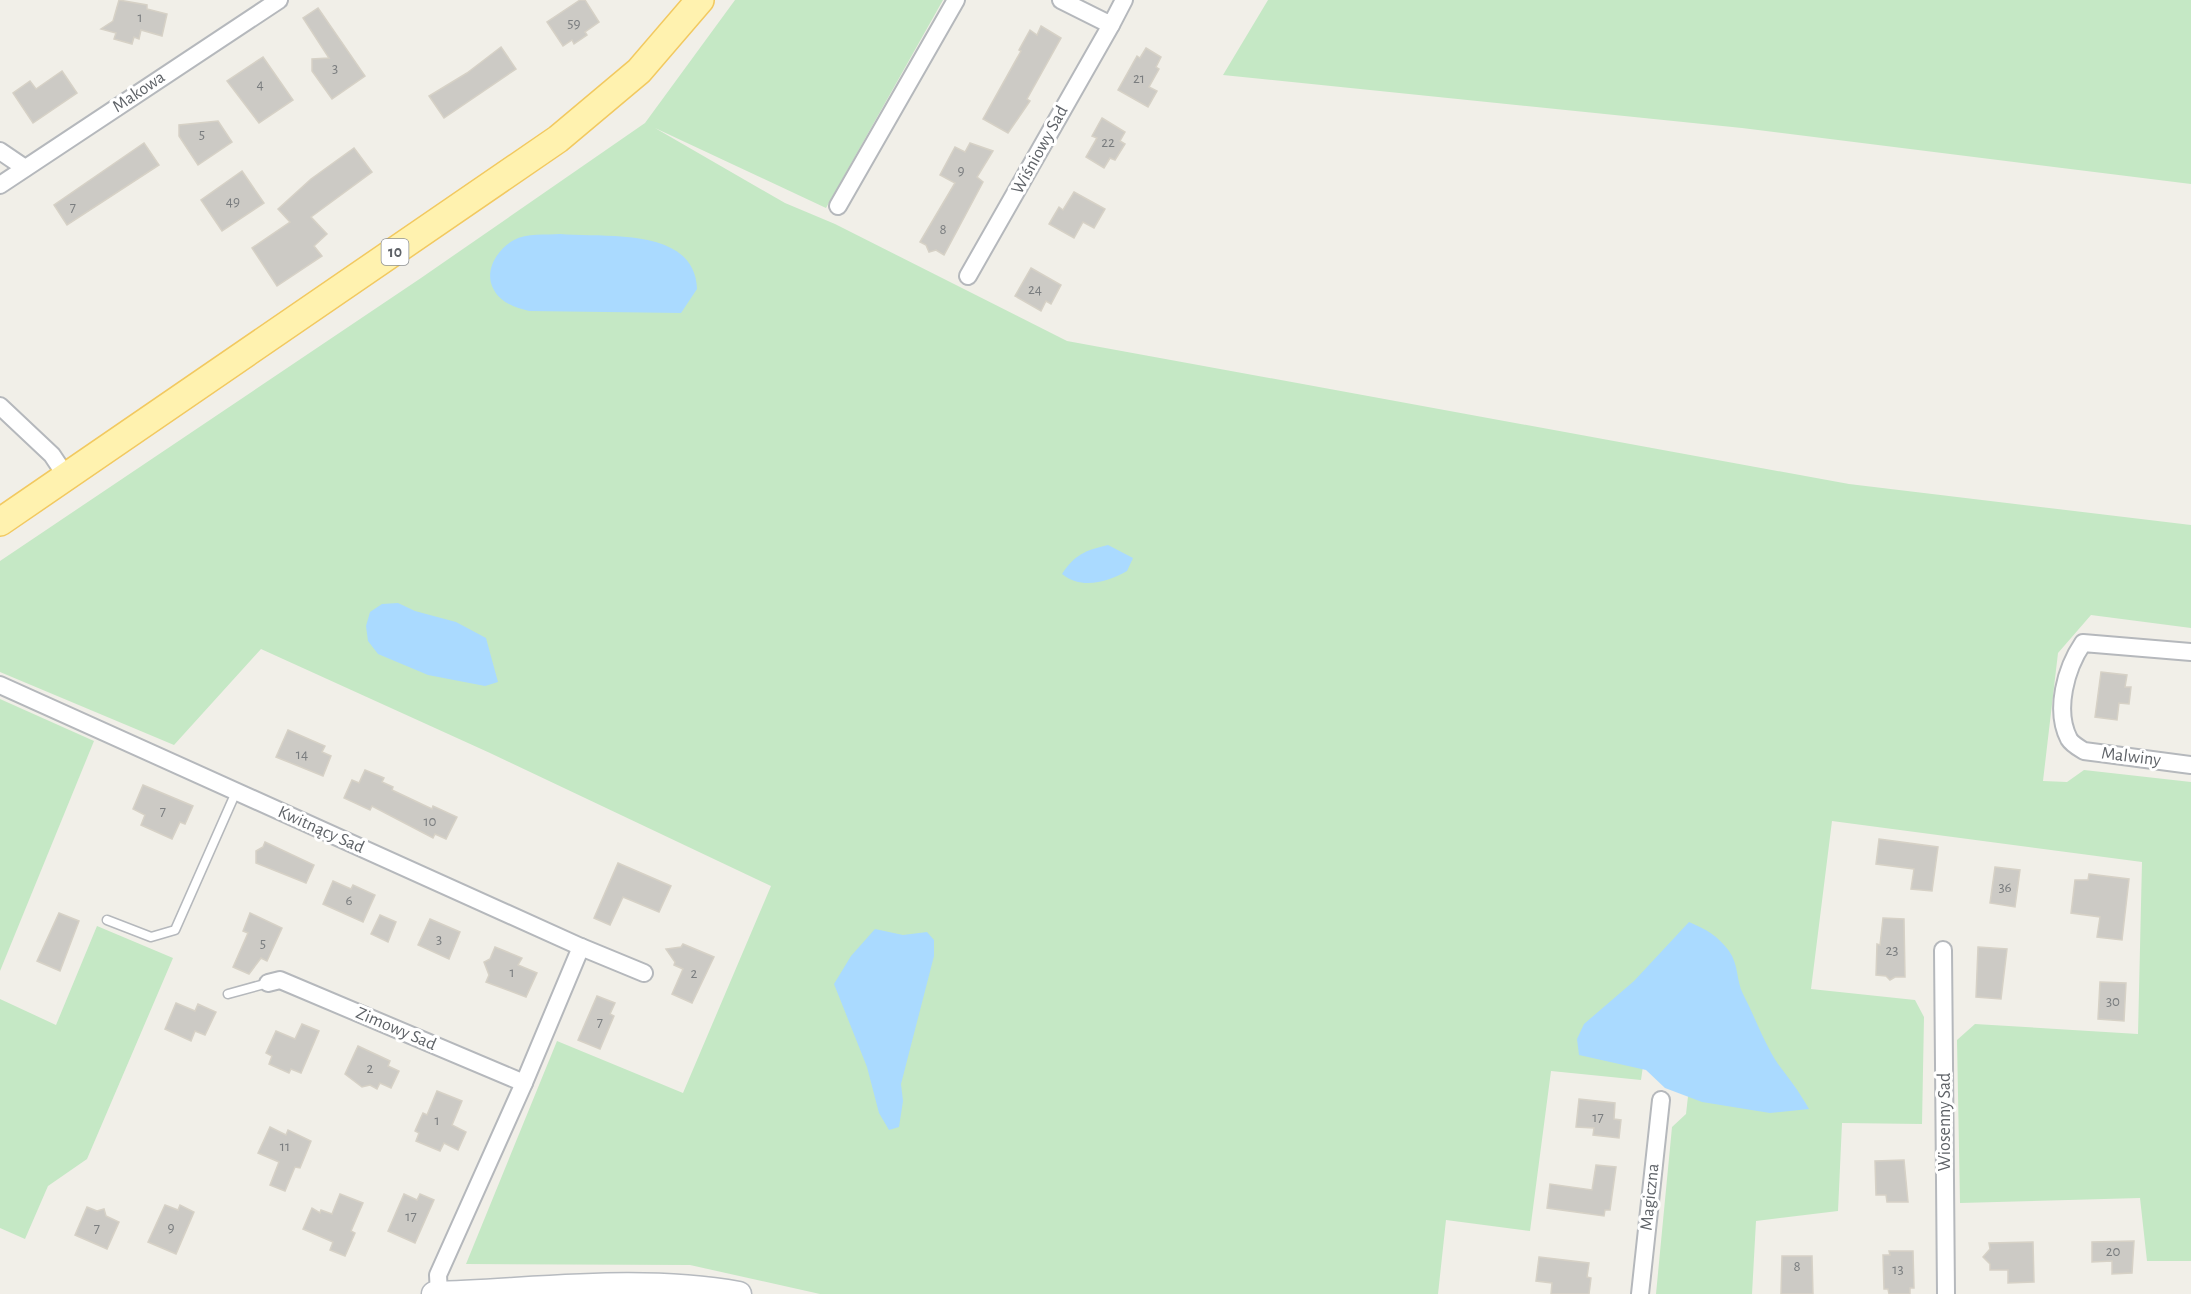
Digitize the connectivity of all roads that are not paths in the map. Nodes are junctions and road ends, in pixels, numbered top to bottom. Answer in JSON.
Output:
{"nodes":[{"id":1,"x":279,"y":0,"type":"edge"},
{"id":2,"x":700,"y":0,"type":"edge"},
{"id":3,"x":956,"y":0,"type":"edge"},
{"id":4,"x":1061,"y":0,"type":"edge"},
{"id":5,"x":1125,"y":0,"type":"edge"},
{"id":6,"x":258,"y":5,"type":"edge"},
{"id":7,"x":1111,"y":25,"type":"junction"},
{"id":8,"x":0,"y":151,"type":"edge"},
{"id":9,"x":25,"y":168,"type":"junction"},
{"id":10,"x":0,"y":185,"type":"edge"},
{"id":11,"x":838,"y":206,"type":"dead end"},
{"id":12,"x":968,"y":276,"type":"dead end"},
{"id":13,"x":0,"y":406,"type":"edge"},
{"id":14,"x":66,"y":476,"type":"junction"},
{"id":15,"x":0,"y":522,"type":"edge"},
{"id":16,"x":2191,"y":652,"type":"edge"},
{"id":17,"x":0,"y":685,"type":"edge"},
{"id":18,"x":2191,"y":765,"type":"edge"},
{"id":19,"x":236,"y":792,"type":"junction"},
{"id":20,"x":107,"y":920,"type":"dead end"},
{"id":21,"x":581,"y":947,"type":"junction"},
{"id":22,"x":1943,"y":950,"type":"dead end"},
{"id":23,"x":644,"y":973,"type":"dead end"},
{"id":24,"x":268,"y":983,"type":"joint"},
{"id":25,"x":228,"y":994,"type":"dead end"},
{"id":26,"x":524,"y":1083,"type":"junction"},
{"id":27,"x":1661,"y":1100,"type":"dead end"},
{"id":28,"x":434,"y":1294,"type":"edge"},
{"id":29,"x":439,"y":1294,"type":"edge"},
{"id":30,"x":739,"y":1294,"type":"edge"},
{"id":31,"x":1640,"y":1294,"type":"edge"},
{"id":32,"x":1946,"y":1294,"type":"edge"}],
"edges":[{"from":1,"to":6,"type":"street","name":"Makowa"},
{"from":2,"to":14,"type":"main road","number":"10"},
{"from":3,"to":11,"type":"street"},
{"from":4,"to":7,"type":"street"},
{"from":5,"to":7,"type":"street","name":"Wiśniowy Sad"},
{"from":6,"to":9,"type":"street","name":"Makowa"},
{"from":7,"to":12,"type":"street","name":"Wiśniowy Sad"},
{"from":8,"to":9,"type":"street"},
{"from":9,"to":10,"type":"street","name":"Makowa"},
{"from":13,"to":14,"type":"street"},
{"from":14,"to":15,"type":"main road","number":"10"},
{"from":16,"to":18,"type":"street","name":"Malwiny"},
{"from":17,"to":19,"type":"street","name":"Kwitnący Sad"},
{"from":19,"to":20,"type":"lane"},
{"from":19,"to":21,"type":"street","name":"Kwitnący Sad"},
{"from":21,"to":23,"type":"street","name":"Kwitnący Sad"},
{"from":21,"to":26,"type":"street"},
{"from":22,"to":32,"type":"street","name":"Wiosenny Sad"},
{"from":24,"to":25,"type":"lane"},
{"from":24,"to":26,"type":"street","name":"Zimowy Sad"},
{"from":26,"to":29,"type":"street"},
{"from":27,"to":31,"type":"street","name":"Magiczna"},
{"from":28,"to":29,"type":"street"},
{"from":29,"to":30,"type":"street"}]}
